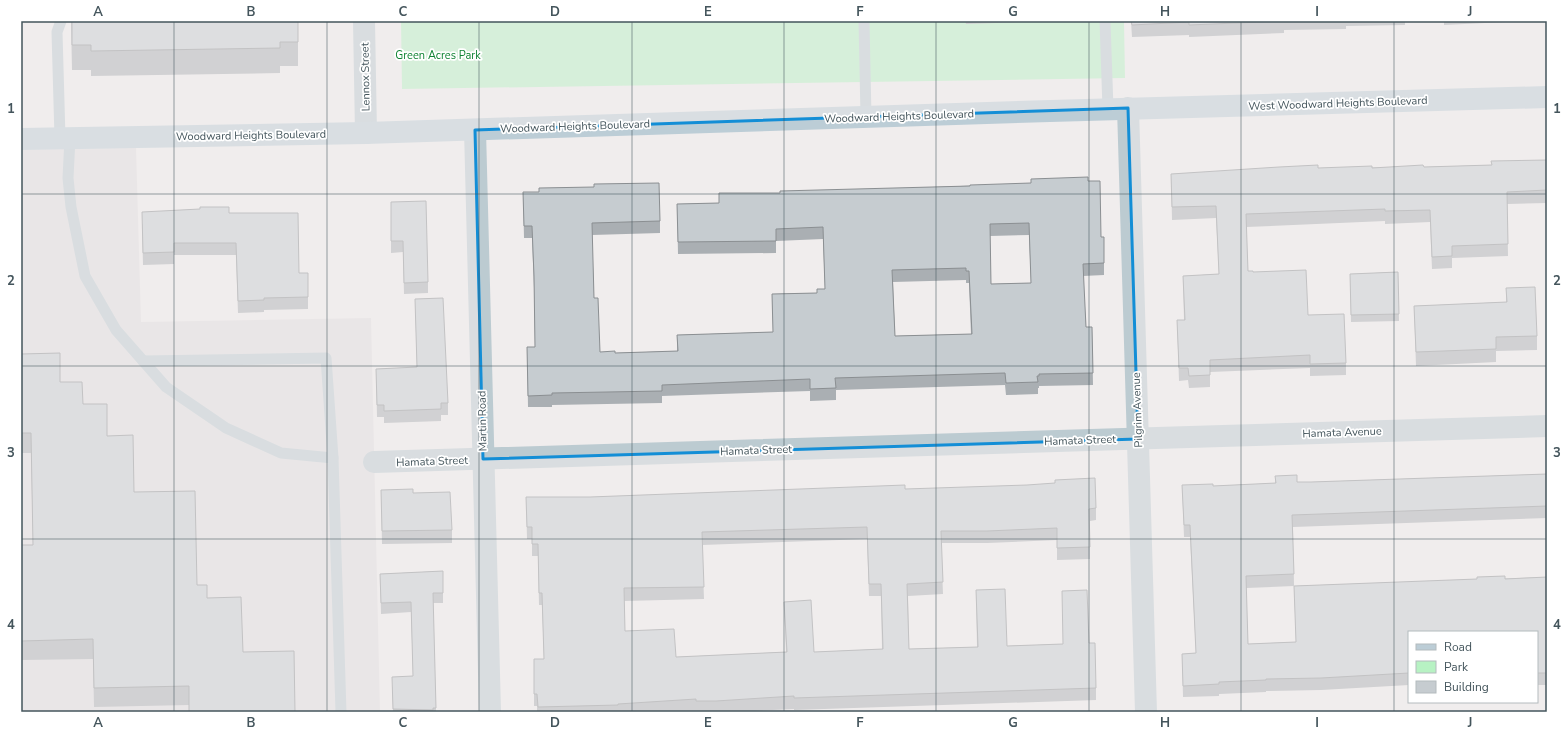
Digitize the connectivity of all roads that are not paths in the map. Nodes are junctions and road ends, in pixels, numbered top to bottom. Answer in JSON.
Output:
{"nodes":[{"id":1,"x":61,"y":21,"type":"edge"},
{"id":2,"x":364,"y":21,"type":"edge"},
{"id":3,"x":864,"y":21,"type":"edge"},
{"id":4,"x":1105,"y":21,"type":"edge"},
{"id":5,"x":1547,"y":97,"type":"edge"},
{"id":6,"x":1118,"y":109,"type":"junction"},
{"id":7,"x":866,"y":117,"type":"junction"},
{"id":8,"x":475,"y":130,"type":"junction"},
{"id":9,"x":366,"y":133,"type":"junction"},
{"id":10,"x":65,"y":138,"type":"junction"},
{"id":11,"x":21,"y":139,"type":"edge"},
{"id":12,"x":143,"y":361,"type":"junction"},
{"id":13,"x":1547,"y":426,"type":"edge"},
{"id":14,"x":1138,"y":439,"type":"junction"},
{"id":15,"x":333,"y":458,"type":"junction"},
{"id":16,"x":483,"y":459,"type":"junction"},
{"id":17,"x":374,"y":462,"type":"dead end"},
{"id":18,"x":341,"y":712,"type":"edge"},
{"id":19,"x":490,"y":712,"type":"edge"},
{"id":20,"x":1146,"y":712,"type":"edge"}],
"edges":[{"from":1,"to":10,"type":"lane"},
{"from":2,"to":9,"type":"street","name":"Lennox Street"},
{"from":3,"to":7,"type":"lane"},
{"from":4,"to":6,"type":"lane"},
{"from":5,"to":6,"type":"street","name":"West Woodward Heights Boulevard"},
{"from":6,"to":7,"type":"street","name":"Woodward Heights Boulevard"},
{"from":6,"to":14,"type":"street","name":"Pilgrim Avenue"},
{"from":7,"to":8,"type":"street","name":"Woodward Heights Boulevard"},
{"from":8,"to":9,"type":"street","name":"Woodward Heights Boulevard"},
{"from":8,"to":16,"type":"street","name":"Martin Road"},
{"from":9,"to":10,"type":"street","name":"Woodward Heights Boulevard"},
{"from":10,"to":11,"type":"street","name":"Woodward Heights Boulevard"},
{"from":10,"to":12,"type":"lane"},
{"from":12,"to":15,"type":"lane"},
{"from":12,"to":15,"type":"lane"},
{"from":13,"to":14,"type":"street","name":"Hamata Avenue"},
{"from":14,"to":16,"type":"street","name":"Hamata Street"},
{"from":14,"to":20,"type":"street","name":"Pilgrim Avenue"},
{"from":15,"to":18,"type":"lane"},
{"from":16,"to":17,"type":"street","name":"Hamata Street"},
{"from":16,"to":19,"type":"street","name":"Martin Road"}]}
